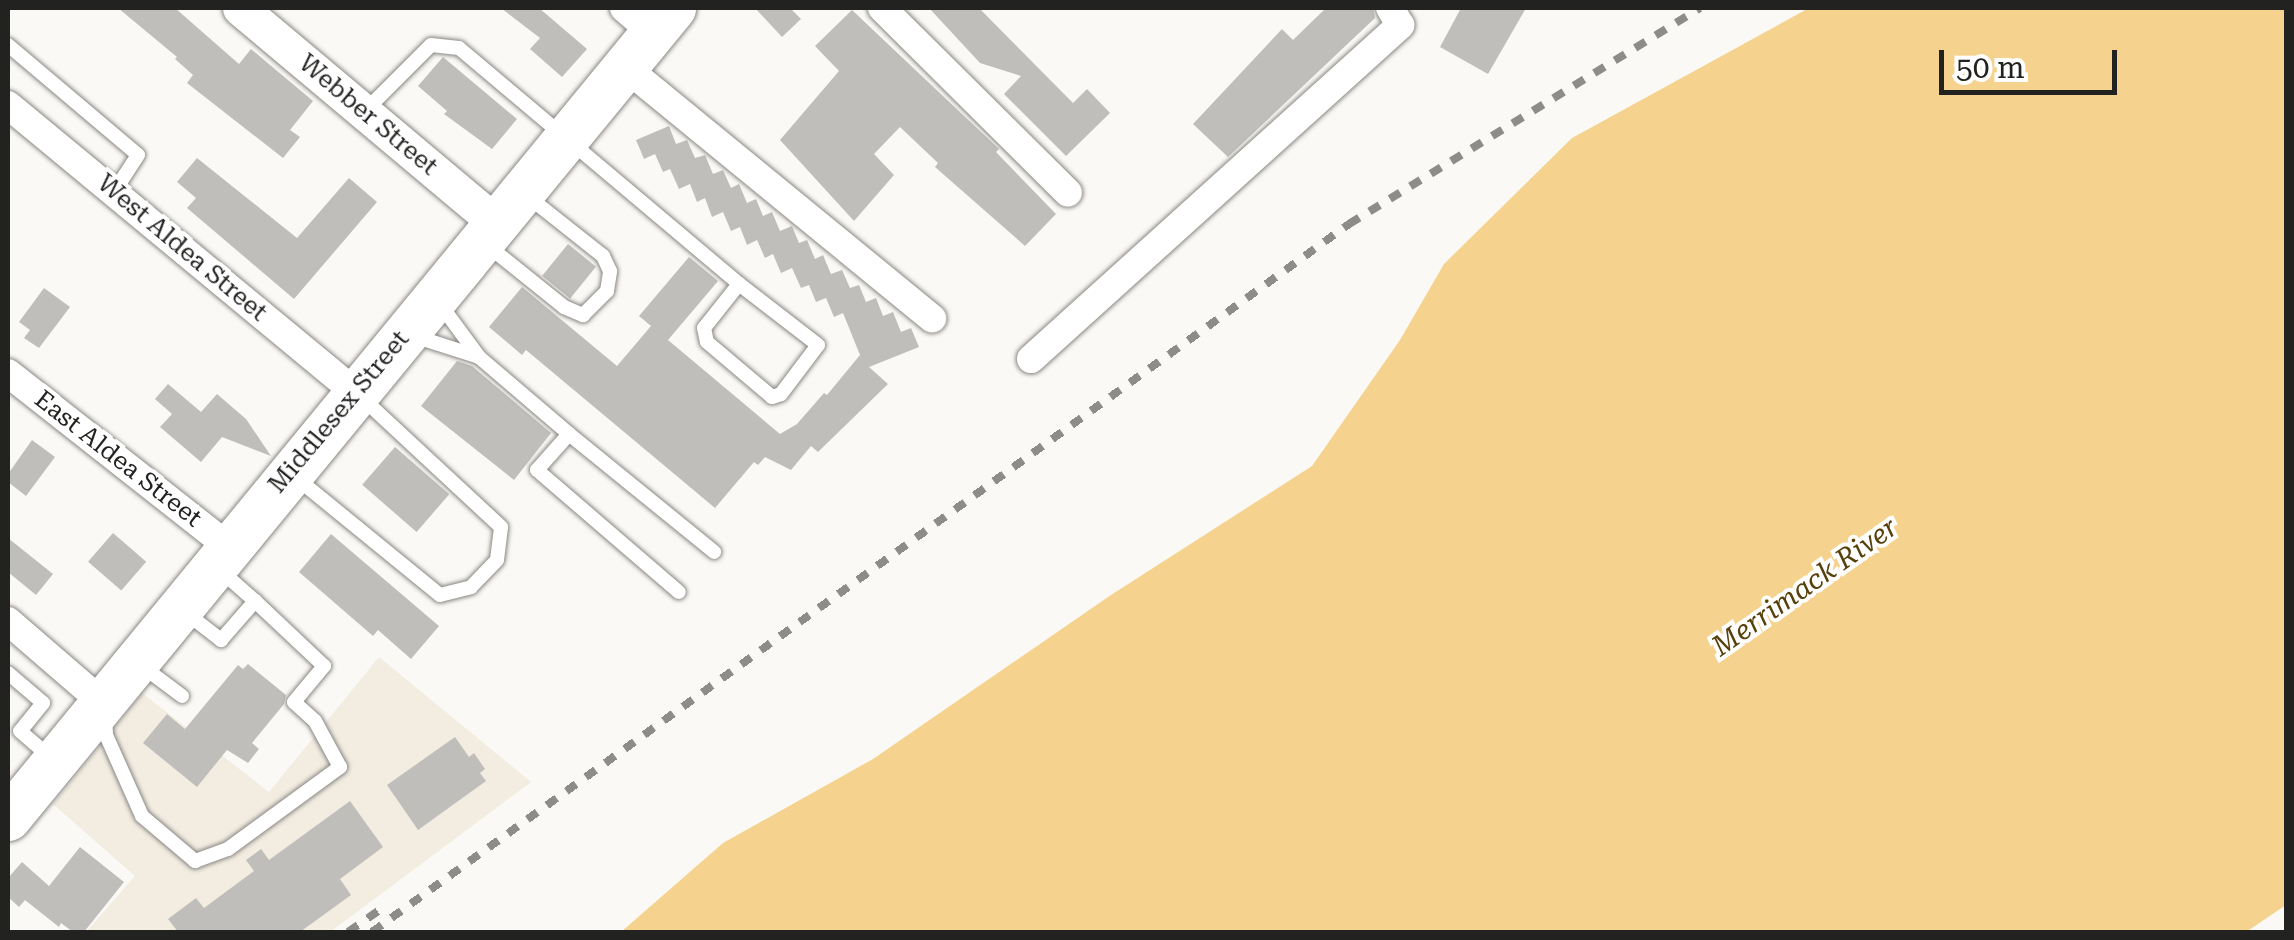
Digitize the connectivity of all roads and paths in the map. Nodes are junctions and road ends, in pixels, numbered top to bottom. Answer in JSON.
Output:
{"nodes":[{"id":1,"x":240,"y":8,"type":"edge"},
{"id":2,"x":882,"y":8,"type":"edge"},
{"id":3,"x":1390,"y":8,"type":"edge"},
{"id":4,"x":650,"y":16,"type":"edge"},
{"id":5,"x":8,"y":46,"type":"edge"},
{"id":6,"x":625,"y":67,"type":"junction"},
{"id":7,"x":8,"y":104,"type":"edge"},
{"id":8,"x":364,"y":112,"type":"junction"},
{"id":9,"x":565,"y":139,"type":"junction"},
{"id":10,"x":114,"y":192,"type":"junction"},
{"id":11,"x":1068,"y":194,"type":"dead end"},
{"id":12,"x":500,"y":218,"type":"junction"},
{"id":13,"x":740,"y":284,"type":"junction"},
{"id":14,"x":434,"y":297,"type":"junction"},
{"id":15,"x":932,"y":318,"type":"dead end"},
{"id":16,"x":404,"y":333,"type":"junction"},
{"id":17,"x":479,"y":357,"type":"junction"},
{"id":18,"x":1032,"y":359,"type":"dead end"},
{"id":19,"x":8,"y":373,"type":"edge"},
{"id":20,"x":356,"y":392,"type":"junction"},
{"id":21,"x":569,"y":434,"type":"junction"},
{"id":22,"x":289,"y":472,"type":"junction"},
{"id":23,"x":714,"y":552,"type":"dead end"},
{"id":24,"x":220,"y":555,"type":"junction"},
{"id":25,"x":679,"y":592,"type":"dead end"},
{"id":26,"x":255,"y":602,"type":"junction"},
{"id":27,"x":182,"y":609,"type":"junction"},
{"id":28,"x":15,"y":632,"type":"edge"},
{"id":29,"x":137,"y":662,"type":"junction"},
{"id":30,"x":8,"y":673,"type":"edge"},
{"id":31,"x":182,"y":696,"type":"dead end"},
{"id":32,"x":104,"y":704,"type":"junction"},
{"id":33,"x":20,"y":731,"type":"junction"},
{"id":34,"x":8,"y":746,"type":"edge"},
{"id":35,"x":54,"y":761,"type":"junction"},
{"id":36,"x":8,"y":818,"type":"edge"}],
"edges":[{"from":1,"to":8,"type":"street","name":"Webber Street"},
{"from":2,"to":11,"type":"street"},
{"from":3,"to":18,"type":"street"},
{"from":4,"to":6,"type":"main road","name":"Middlesex Street"},
{"from":5,"to":10,"type":"lane"},
{"from":6,"to":9,"type":"main road","name":"Middlesex Street"},
{"from":6,"to":15,"type":"street"},
{"from":7,"to":10,"type":"street","name":"West Aldea Street"},
{"from":8,"to":9,"type":"lane"},
{"from":8,"to":12,"type":"street","name":"Webber Street"},
{"from":9,"to":12,"type":"main road","name":"Middlesex Street"},
{"from":9,"to":13,"type":"lane"},
{"from":10,"to":20,"type":"street","name":"West Aldea Street"},
{"from":12,"to":12,"type":"lane"},
{"from":12,"to":14,"type":"main road","name":"Middlesex Street"},
{"from":13,"to":13,"type":"lane"},
{"from":14,"to":16,"type":"main road","name":"Middlesex Street"},
{"from":14,"to":17,"type":"lane"},
{"from":16,"to":17,"type":"lane"},
{"from":16,"to":20,"type":"main road","name":"Middlesex Street"},
{"from":17,"to":21,"type":"lane"},
{"from":19,"to":24,"type":"street","name":"East Aldea Street"},
{"from":20,"to":22,"type":"main road","name":"Middlesex Street"},
{"from":20,"to":22,"type":"lane"},
{"from":21,"to":23,"type":"lane"},
{"from":21,"to":25,"type":"lane"},
{"from":22,"to":24,"type":"main road","name":"Middlesex Street"},
{"from":24,"to":26,"type":"lane"},
{"from":24,"to":27,"type":"main road","name":"Middlesex Street"},
{"from":26,"to":27,"type":"lane"},
{"from":26,"to":32,"type":"lane"},
{"from":27,"to":29,"type":"main road","name":"Middlesex Street"},
{"from":28,"to":32,"type":"street"},
{"from":29,"to":31,"type":"lane"},
{"from":29,"to":32,"type":"main road","name":"Middlesex Street"},
{"from":30,"to":33,"type":"lane"},
{"from":32,"to":35,"type":"main road","name":"Middlesex Street"},
{"from":33,"to":34,"type":"lane"},
{"from":33,"to":35,"type":"lane"},
{"from":35,"to":36,"type":"main road","name":"Middlesex Street"}]}
